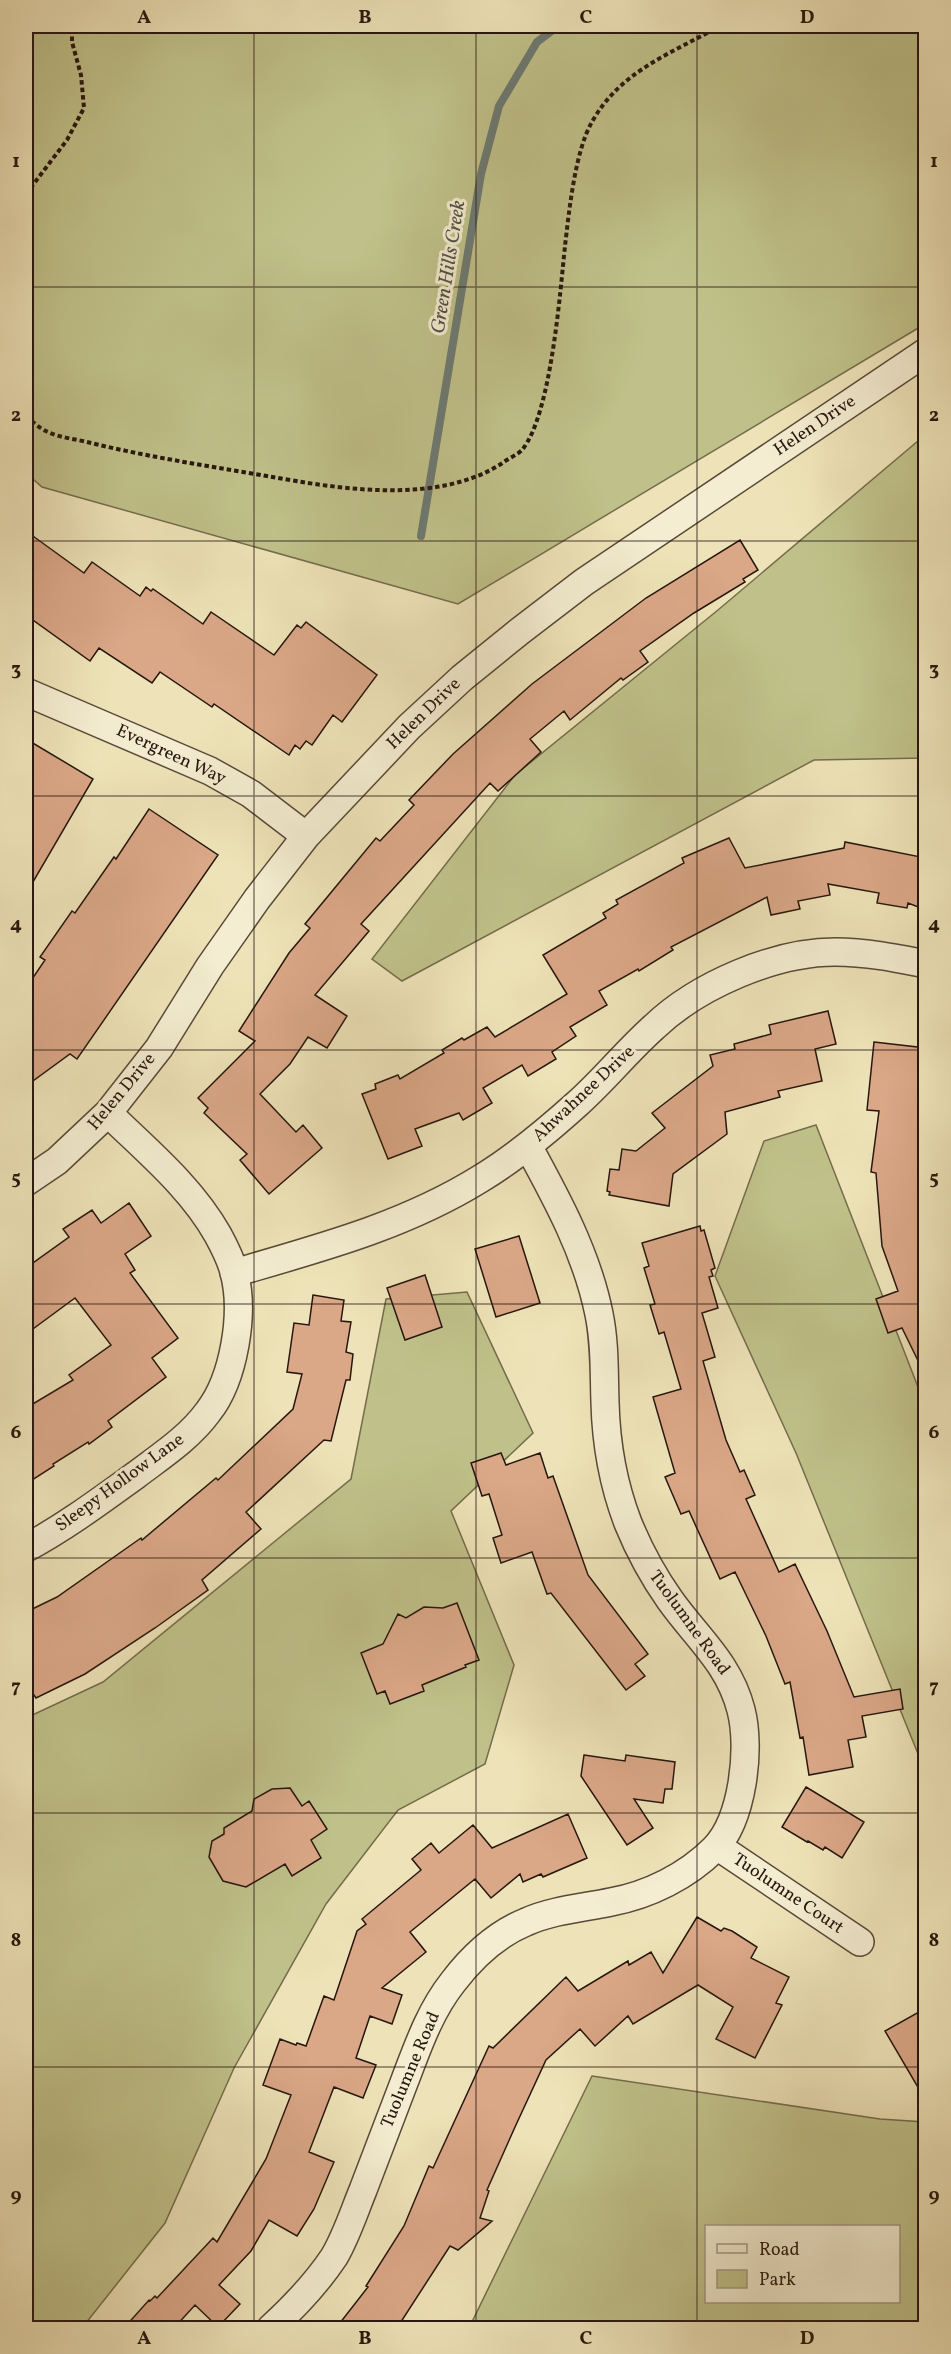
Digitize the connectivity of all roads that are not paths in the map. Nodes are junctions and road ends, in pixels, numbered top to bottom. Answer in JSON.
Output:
{"nodes":[{"id":1,"x":926,"y":352,"type":"edge"},
{"id":2,"x":26,"y":692,"type":"edge"},
{"id":3,"x":306,"y":836,"type":"junction"},
{"id":4,"x":926,"y":964,"type":"edge"},
{"id":5,"x":108,"y":1113,"type":"junction"},
{"id":6,"x":528,"y":1146,"type":"junction"},
{"id":7,"x":26,"y":1182,"type":"edge"},
{"id":8,"x":234,"y":1273,"type":"junction"},
{"id":9,"x":26,"y":1548,"type":"edge"},
{"id":10,"x":717,"y":1846,"type":"junction"},
{"id":11,"x":860,"y":1942,"type":"dead end"},
{"id":12,"x":271,"y":2328,"type":"edge"}],
"edges":[{"from":1,"to":3,"type":"street","name":"Helen Drive"},
{"from":2,"to":3,"type":"street","name":"Evergreen Way"},
{"from":3,"to":5,"type":"street","name":"Helen Drive"},
{"from":4,"to":6,"type":"street","name":"Ahwahnee Drive"},
{"from":5,"to":7,"type":"street","name":"Helen Drive"},
{"from":5,"to":8,"type":"street"},
{"from":6,"to":8,"type":"street","name":"Ahwahnee Drive"},
{"from":6,"to":10,"type":"street","name":"Tuolumne Road"},
{"from":8,"to":9,"type":"street","name":"Sleepy Hollow Lane"},
{"from":10,"to":11,"type":"street","name":"Tuolumne Court"},
{"from":10,"to":12,"type":"street","name":"Tuolumne Road"}]}
